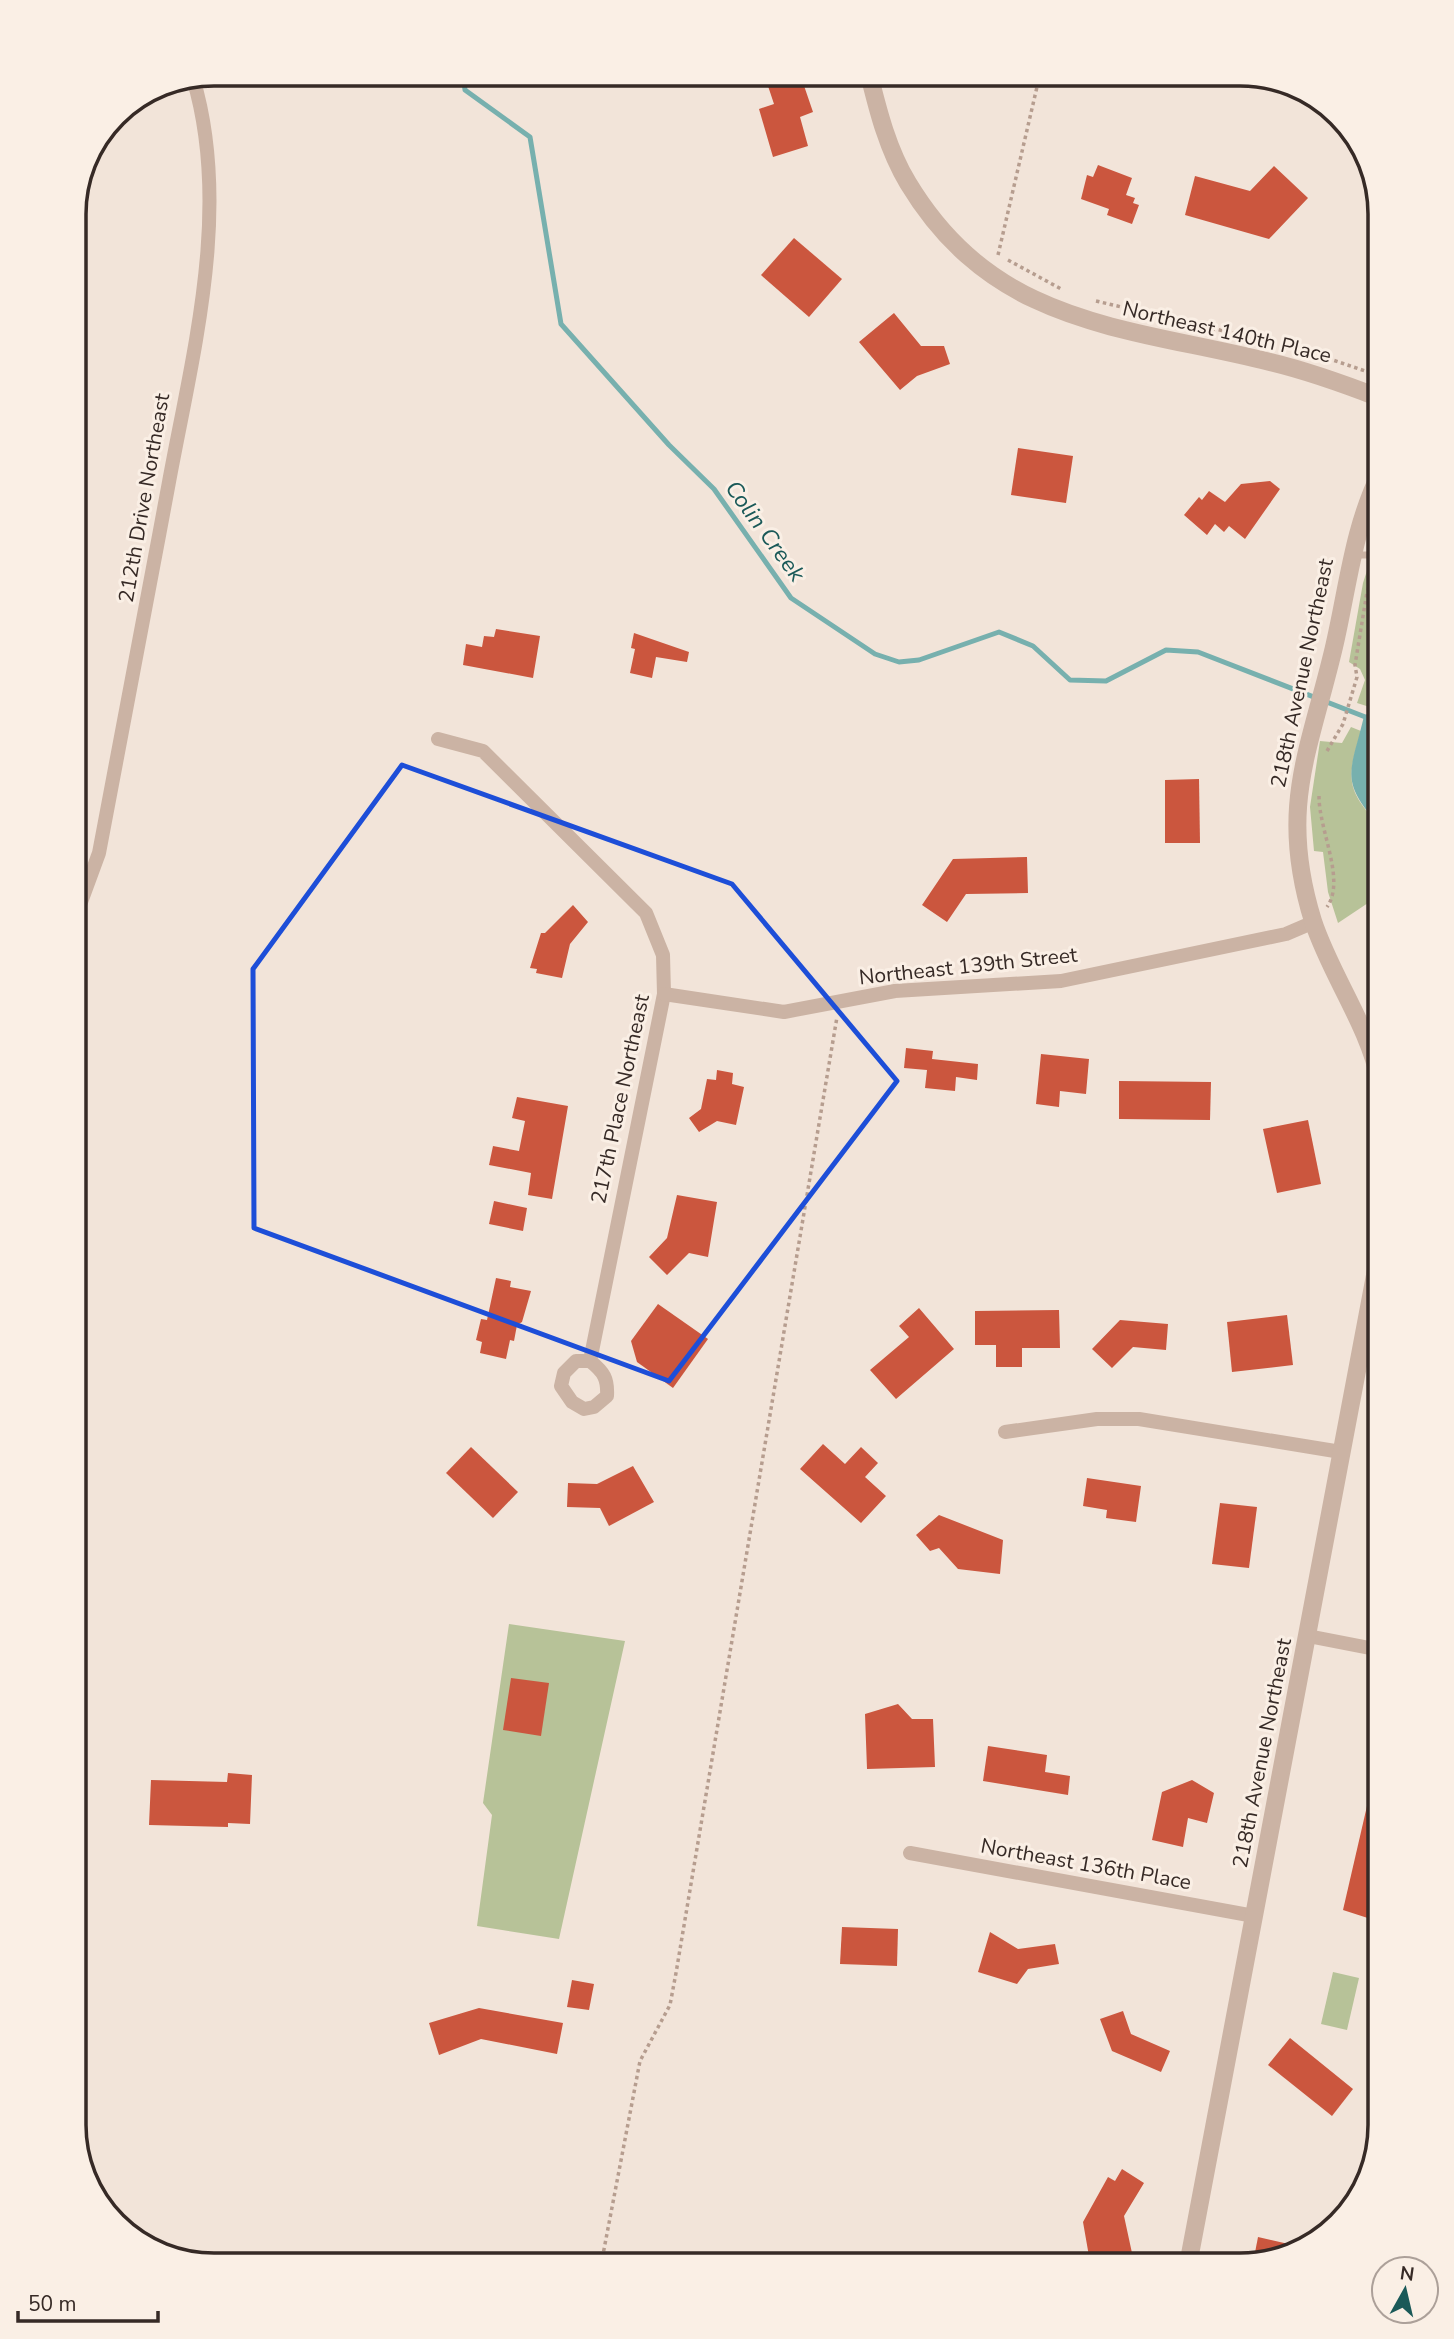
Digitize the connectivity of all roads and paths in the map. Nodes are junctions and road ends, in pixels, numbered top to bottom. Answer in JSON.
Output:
{"nodes":[{"id":1,"x":872,"y":86,"type":"edge"},
{"id":2,"x":1038,"y":86,"type":"edge"},
{"id":3,"x":196,"y":87,"type":"edge"},
{"id":4,"x":1064,"y":290,"type":"dead end"},
{"id":5,"x":1088,"y":299,"type":"dead end"},
{"id":6,"x":1248,"y":337,"type":"dead end"},
{"id":7,"x":1312,"y":353,"type":"dead end"},
{"id":8,"x":1368,"y":372,"type":"edge"},
{"id":9,"x":1368,"y":393,"type":"edge"},
{"id":10,"x":1368,"y":503,"type":"edge"},
{"id":11,"x":1350,"y":555,"type":"junction"},
{"id":12,"x":1368,"y":555,"type":"edge"},
{"id":13,"x":1368,"y":589,"type":"edge"},
{"id":14,"x":438,"y":739,"type":"dead end"},
{"id":15,"x":1325,"y":759,"type":"dead end"},
{"id":16,"x":1320,"y":786,"type":"dead end"},
{"id":17,"x":86,"y":888,"type":"edge"},
{"id":18,"x":1314,"y":922,"type":"junction"},
{"id":19,"x":664,"y":994,"type":"junction"},
{"id":20,"x":839,"y":1001,"type":"junction"},
{"id":21,"x":1368,"y":1043,"type":"edge"},
{"id":22,"x":1368,"y":1315,"type":"edge"},
{"id":23,"x":590,"y":1361,"type":"dead end"},
{"id":24,"x":1004,"y":1432,"type":"dead end"},
{"id":25,"x":1341,"y":1452,"type":"junction"},
{"id":26,"x":1308,"y":1636,"type":"junction"},
{"id":27,"x":1368,"y":1648,"type":"edge"},
{"id":28,"x":910,"y":1853,"type":"dead end"},
{"id":29,"x":1254,"y":1916,"type":"junction"},
{"id":30,"x":603,"y":2253,"type":"edge"},
{"id":31,"x":1190,"y":2253,"type":"edge"}],
"edges":[{"from":1,"to":9,"type":"street","name":"Northeast 140th Place"},
{"from":2,"to":4,"type":"path"},
{"from":3,"to":17,"type":"street","name":"212th Drive Northeast"},
{"from":5,"to":6,"type":"path"},
{"from":7,"to":8,"type":"path"},
{"from":10,"to":11,"type":"street","name":"218th Avenue Northeast"},
{"from":11,"to":12,"type":"lane"},
{"from":11,"to":18,"type":"street","name":"218th Avenue Northeast"},
{"from":13,"to":15,"type":"path"},
{"from":14,"to":19,"type":"street","name":"217th Place Northeast"},
{"from":16,"to":18,"type":"path"},
{"from":18,"to":20,"type":"street","name":"Northeast 139th Street"},
{"from":18,"to":21,"type":"street","name":"218th Avenue Northeast"},
{"from":19,"to":20,"type":"street","name":"Northeast 139th Street"},
{"from":19,"to":23,"type":"street","name":"217th Place Northeast"},
{"from":20,"to":30,"type":"path"},
{"from":22,"to":25,"type":"street","name":"218th Avenue Northeast"},
{"from":24,"to":25,"type":"street"},
{"from":25,"to":26,"type":"street","name":"218th Avenue Northeast"},
{"from":26,"to":27,"type":"street"},
{"from":26,"to":29,"type":"street","name":"218th Avenue Northeast"},
{"from":28,"to":29,"type":"street","name":"Northeast 136th Place"},
{"from":29,"to":31,"type":"street","name":"218th Avenue Northeast"}]}
